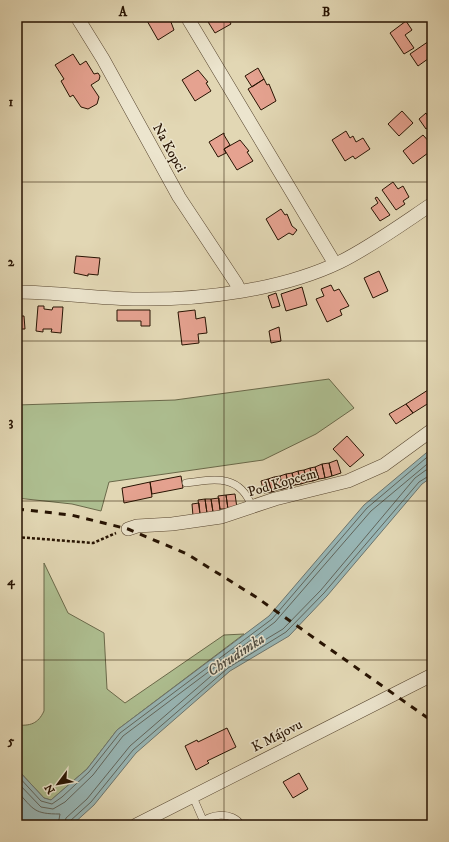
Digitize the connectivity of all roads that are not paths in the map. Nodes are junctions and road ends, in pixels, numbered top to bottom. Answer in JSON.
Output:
{"nodes":[{"id":1,"x":77,"y":17,"type":"edge"},
{"id":2,"x":187,"y":17,"type":"edge"},
{"id":3,"x":432,"y":204,"type":"edge"},
{"id":4,"x":335,"y":264,"type":"junction"},
{"id":5,"x":240,"y":291,"type":"junction"},
{"id":6,"x":17,"y":292,"type":"edge"},
{"id":7,"x":432,"y":430,"type":"edge"},
{"id":8,"x":186,"y":483,"type":"dead end"},
{"id":9,"x":252,"y":508,"type":"junction"},
{"id":10,"x":128,"y":529,"type":"road end"},
{"id":11,"x":432,"y":675,"type":"edge"},
{"id":12,"x":193,"y":797,"type":"junction"},
{"id":13,"x":201,"y":823,"type":"edge"},
{"id":14,"x":136,"y":825,"type":"edge"},
{"id":15,"x":241,"y":825,"type":"edge"}],
"edges":[{"from":1,"to":5,"type":"street","name":"Na Kopci"},
{"from":2,"to":4,"type":"street"},
{"from":3,"to":4,"type":"street"},
{"from":4,"to":5,"type":"street"},
{"from":5,"to":6,"type":"street"},
{"from":7,"to":9,"type":"street","name":"Pod Kopcem"},
{"from":8,"to":9,"type":"lane"},
{"from":9,"to":10,"type":"street","name":"Pod Kopcem"},
{"from":11,"to":12,"type":"street","name":"K Májovu"},
{"from":12,"to":13,"type":"lane"},
{"from":12,"to":14,"type":"street","name":"K Májovu"},
{"from":13,"to":15,"type":"lane"}]}
